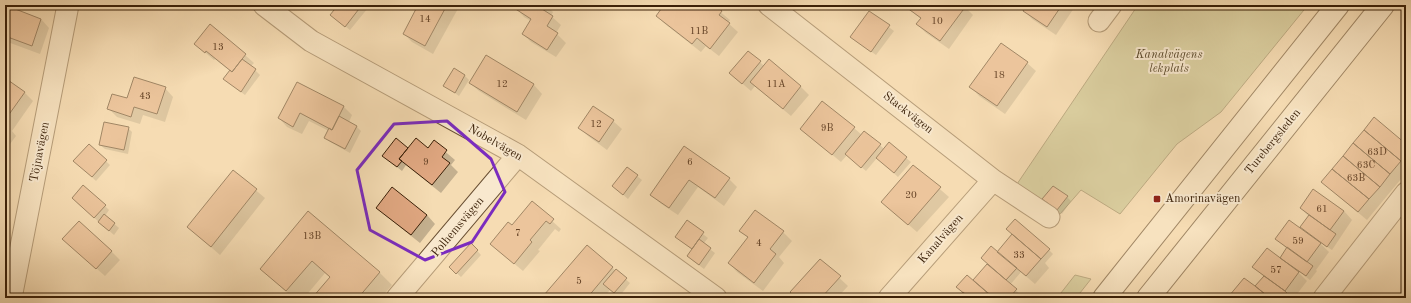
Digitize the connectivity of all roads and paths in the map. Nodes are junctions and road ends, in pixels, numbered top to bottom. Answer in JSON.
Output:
{"nodes":[{"id":1,"x":68,"y":5,"type":"edge"},
{"id":2,"x":264,"y":5,"type":"edge"},
{"id":3,"x":769,"y":5,"type":"edge"},
{"id":4,"x":1338,"y":5,"type":"edge"},
{"id":5,"x":1383,"y":5,"type":"edge"},
{"id":6,"x":518,"y":155,"type":"junction"},
{"id":7,"x":993,"y":180,"type":"junction"},
{"id":8,"x":1406,"y":193,"type":"edge"},
{"id":9,"x":1049,"y":216,"type":"dead end"},
{"id":10,"x":11,"y":298,"type":"edge"},
{"id":11,"x":398,"y":298,"type":"edge"},
{"id":12,"x":716,"y":298,"type":"edge"},
{"id":13,"x":889,"y":298,"type":"edge"},
{"id":14,"x":1104,"y":298,"type":"edge"},
{"id":15,"x":1148,"y":298,"type":"edge"},
{"id":16,"x":1324,"y":298,"type":"edge"}],
"edges":[{"from":1,"to":10,"type":"street","name":"Töjnavägen"},
{"from":2,"to":6,"type":"street","name":"Nobelvägen"},
{"from":3,"to":7,"type":"street","name":"Stackvägen"},
{"from":4,"to":14,"type":"main road"},
{"from":5,"to":15,"type":"main road","name":"Turebergsleden"},
{"from":6,"to":11,"type":"street","name":"Polhemsvägen"},
{"from":6,"to":12,"type":"street","name":"Nobelvägen"},
{"from":7,"to":9,"type":"street","name":"Stackvägen"},
{"from":7,"to":13,"type":"street","name":"Kanalvägen"},
{"from":8,"to":16,"type":"street"}]}
